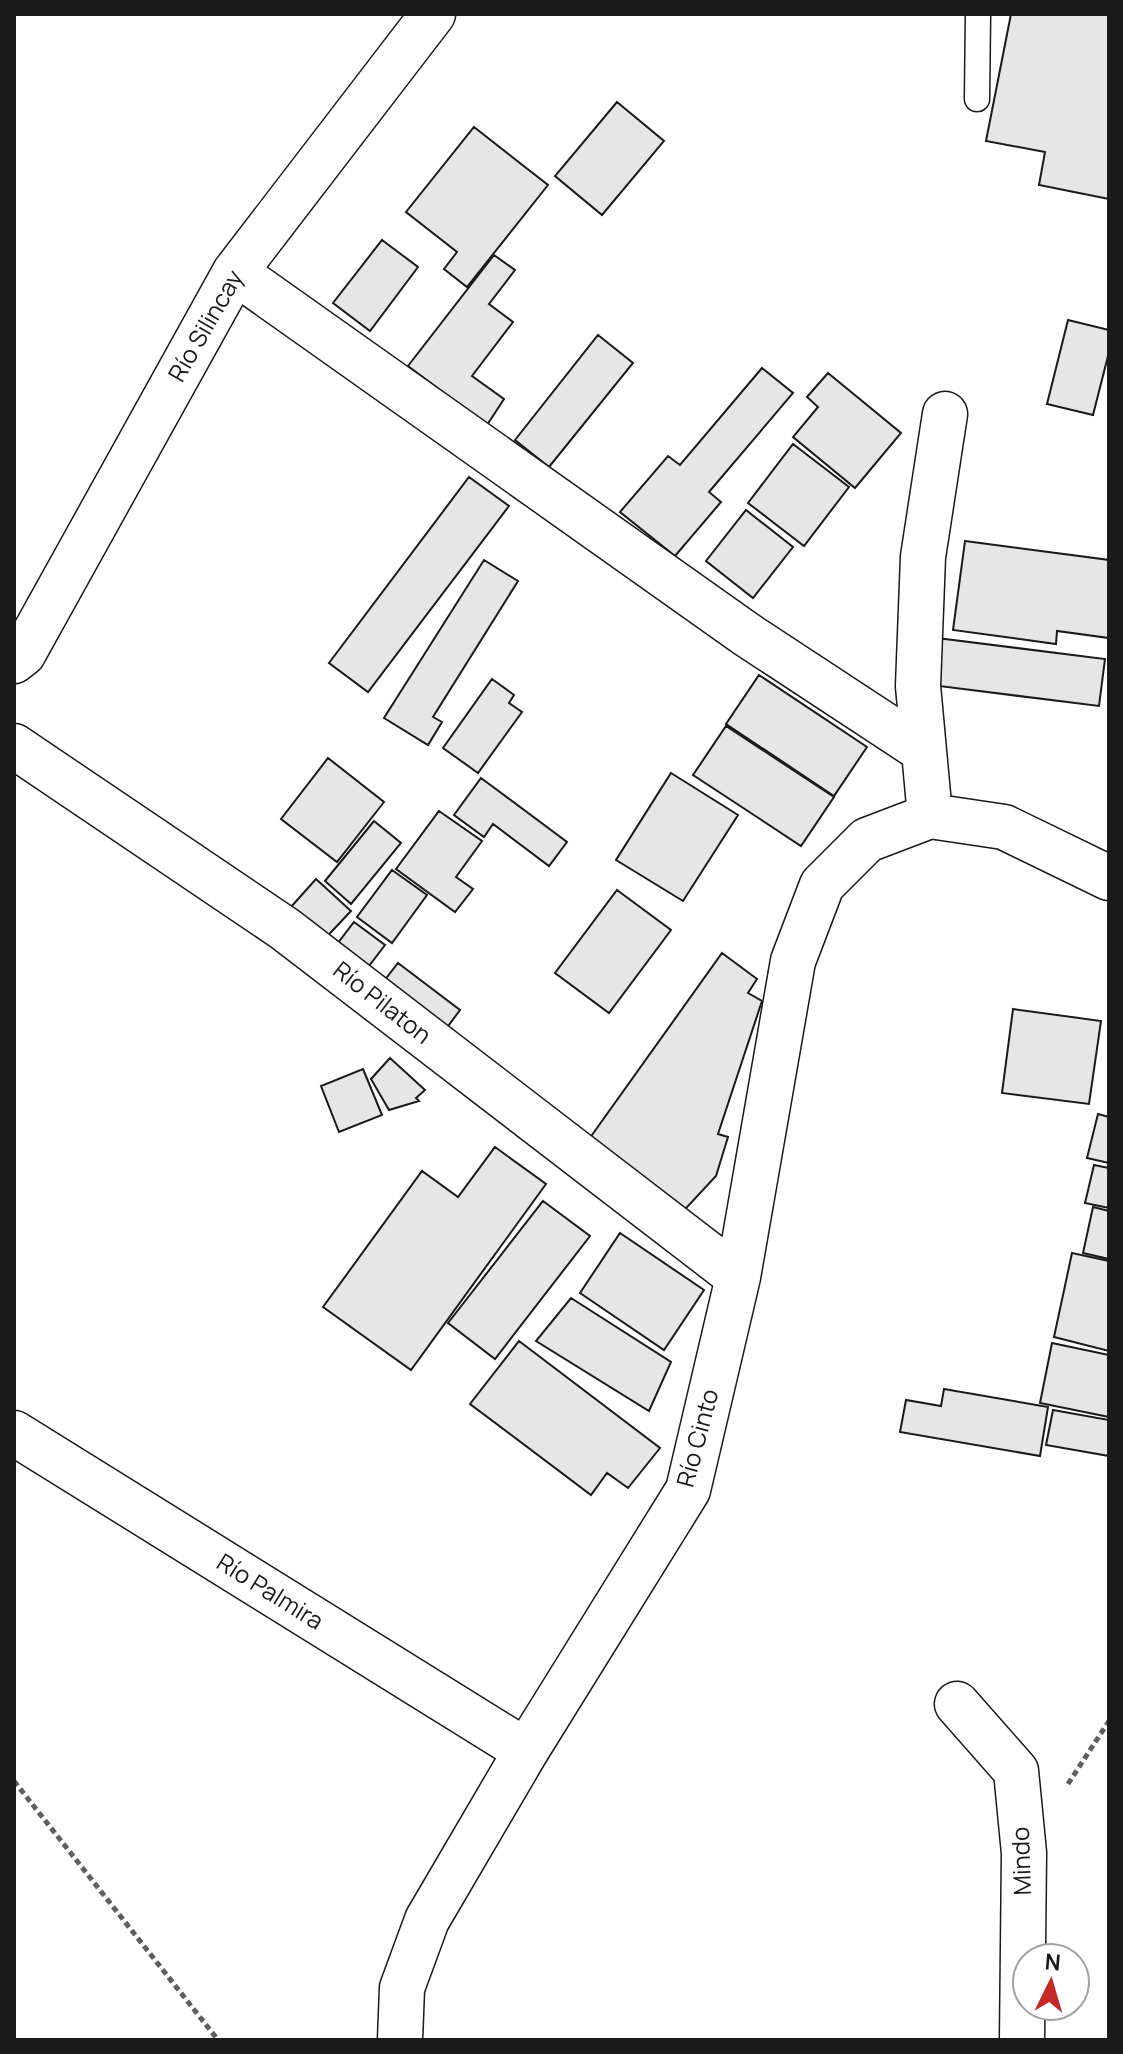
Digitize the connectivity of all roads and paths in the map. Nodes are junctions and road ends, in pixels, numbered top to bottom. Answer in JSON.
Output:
{"nodes":[{"id":1,"x":433,"y":14,"type":"edge"},
{"id":2,"x":978,"y":14,"type":"edge"},
{"id":3,"x":977,"y":99,"type":"dead end"},
{"id":4,"x":235,"y":272,"type":"junction"},
{"id":5,"x":945,"y":414,"type":"dead end"},
{"id":6,"x":14,"y":661,"type":"edge"},
{"id":7,"x":14,"y":746,"type":"edge"},
{"id":8,"x":924,"y":751,"type":"junction"},
{"id":9,"x":930,"y":816,"type":"junction"},
{"id":10,"x":1109,"y":878,"type":"edge"},
{"id":11,"x":738,"y":1277,"type":"junction"},
{"id":12,"x":14,"y":1433,"type":"edge"},
{"id":13,"x":957,"y":1704,"type":"dead end"},
{"id":14,"x":526,"y":1751,"type":"junction"},
{"id":15,"x":14,"y":1781,"type":"edge"},
{"id":16,"x":218,"y":2040,"type":"edge"},
{"id":17,"x":400,"y":2040,"type":"edge"},
{"id":18,"x":1022,"y":2040,"type":"edge"}],
"edges":[{"from":1,"to":4,"type":"street","name":"Río Silincay"},
{"from":2,"to":3,"type":"lane"},
{"from":4,"to":6,"type":"street","name":"Río Silincay"},
{"from":4,"to":8,"type":"street"},
{"from":5,"to":8,"type":"street"},
{"from":7,"to":11,"type":"street","name":"Río Pilaton"},
{"from":8,"to":9,"type":"street"},
{"from":9,"to":10,"type":"street"},
{"from":9,"to":11,"type":"street","name":"Río Cinto"},
{"from":11,"to":14,"type":"street","name":"Río Cinto"},
{"from":12,"to":14,"type":"street","name":"Río Palmira"},
{"from":13,"to":18,"type":"street","name":"Mindo"},
{"from":14,"to":17,"type":"street","name":"Río Cinto"},
{"from":15,"to":16,"type":"path"}]}
